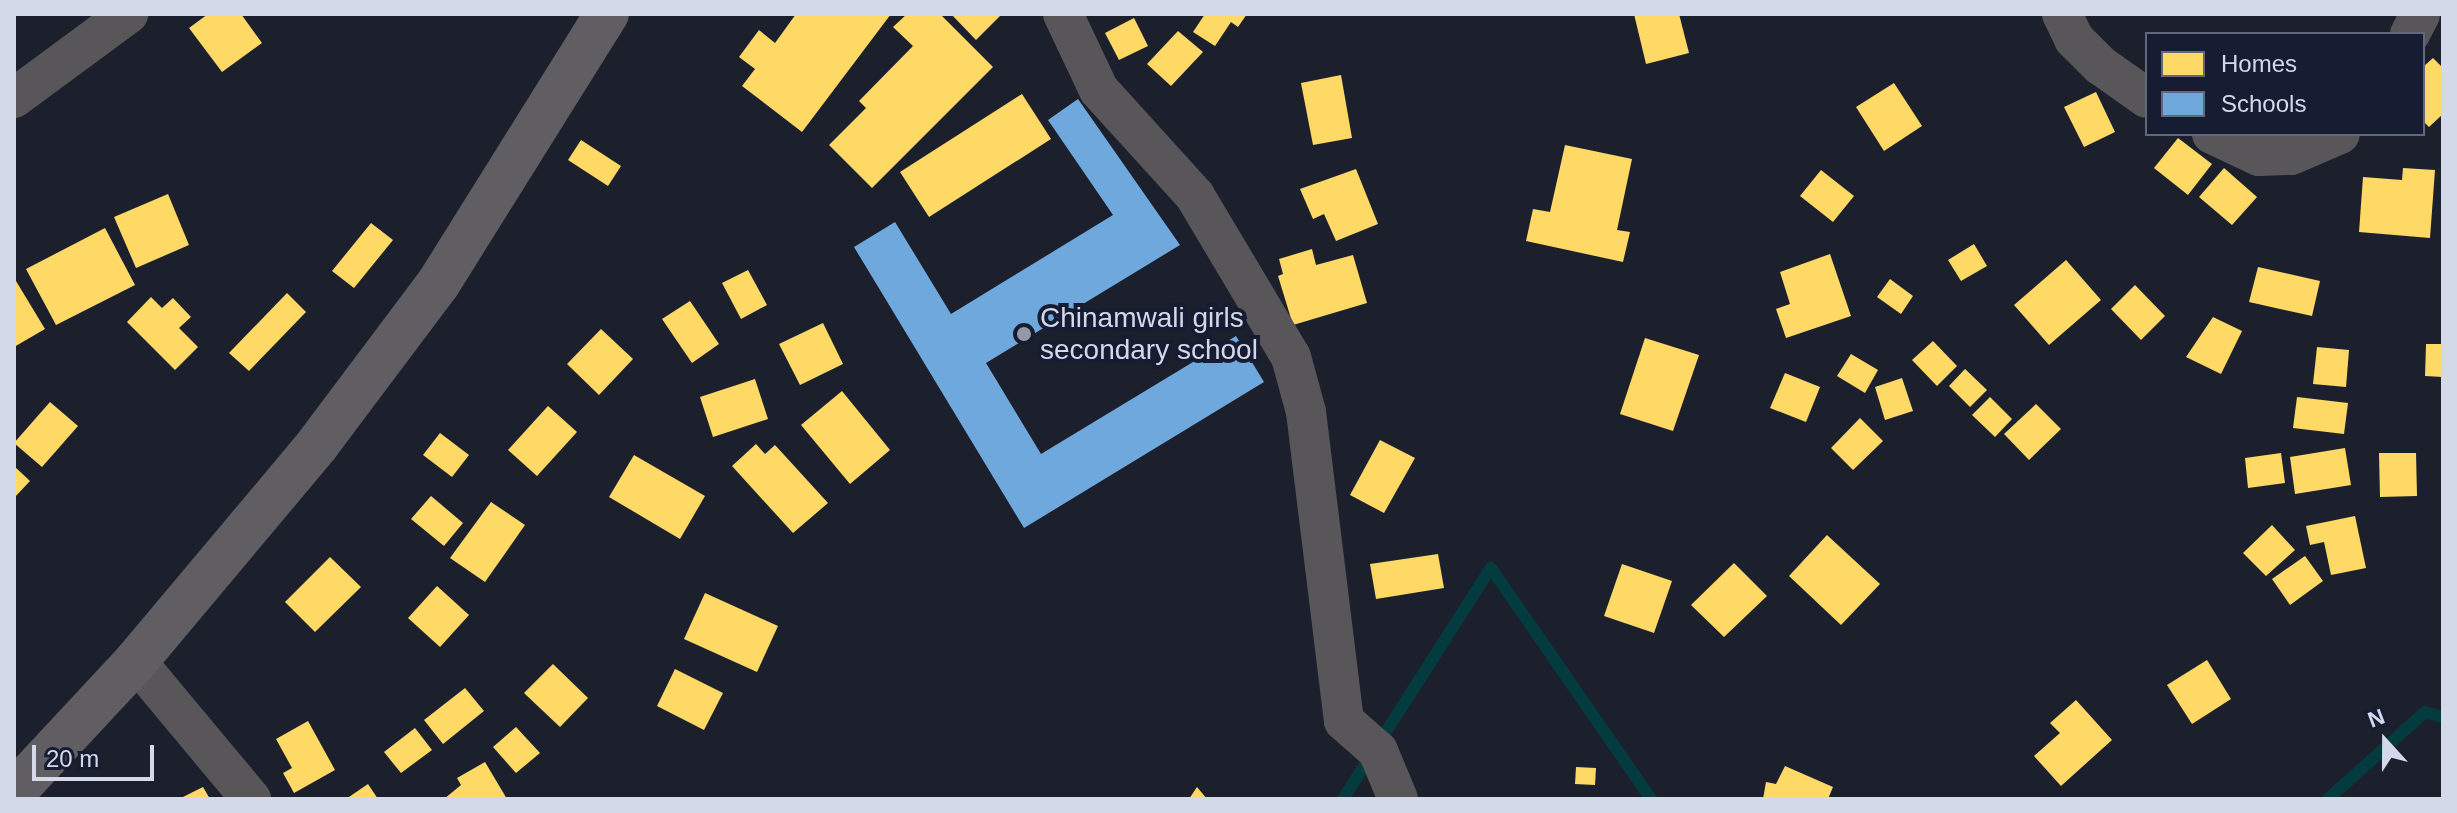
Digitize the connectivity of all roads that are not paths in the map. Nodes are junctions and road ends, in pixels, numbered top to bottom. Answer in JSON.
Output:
{"nodes":[{"id":1,"x":128,"y":14,"type":"edge"},
{"id":2,"x":607,"y":14,"type":"edge"},
{"id":3,"x":1063,"y":14,"type":"edge"},
{"id":4,"x":2062,"y":14,"type":"edge"},
{"id":5,"x":2420,"y":14,"type":"edge"},
{"id":6,"x":2411,"y":32,"type":"edge"},
{"id":7,"x":2145,"y":97,"type":"edge"},
{"id":8,"x":14,"y":98,"type":"edge"},
{"id":9,"x":2216,"y":136,"type":"edge"},
{"id":10,"x":2335,"y":136,"type":"edge"},
{"id":11,"x":136,"y":661,"type":"junction"},
{"id":12,"x":14,"y":792,"type":"edge"},
{"id":13,"x":251,"y":799,"type":"edge"},
{"id":14,"x":1398,"y":799,"type":"edge"}],
"edges":[{"from":1,"to":8,"type":"street"},
{"from":2,"to":11,"type":"highway"},
{"from":3,"to":14,"type":"street"},
{"from":4,"to":7,"type":"street"},
{"from":5,"to":6,"type":"street"},
{"from":9,"to":10,"type":"street"},
{"from":11,"to":12,"type":"highway"},
{"from":11,"to":13,"type":"street"}]}
